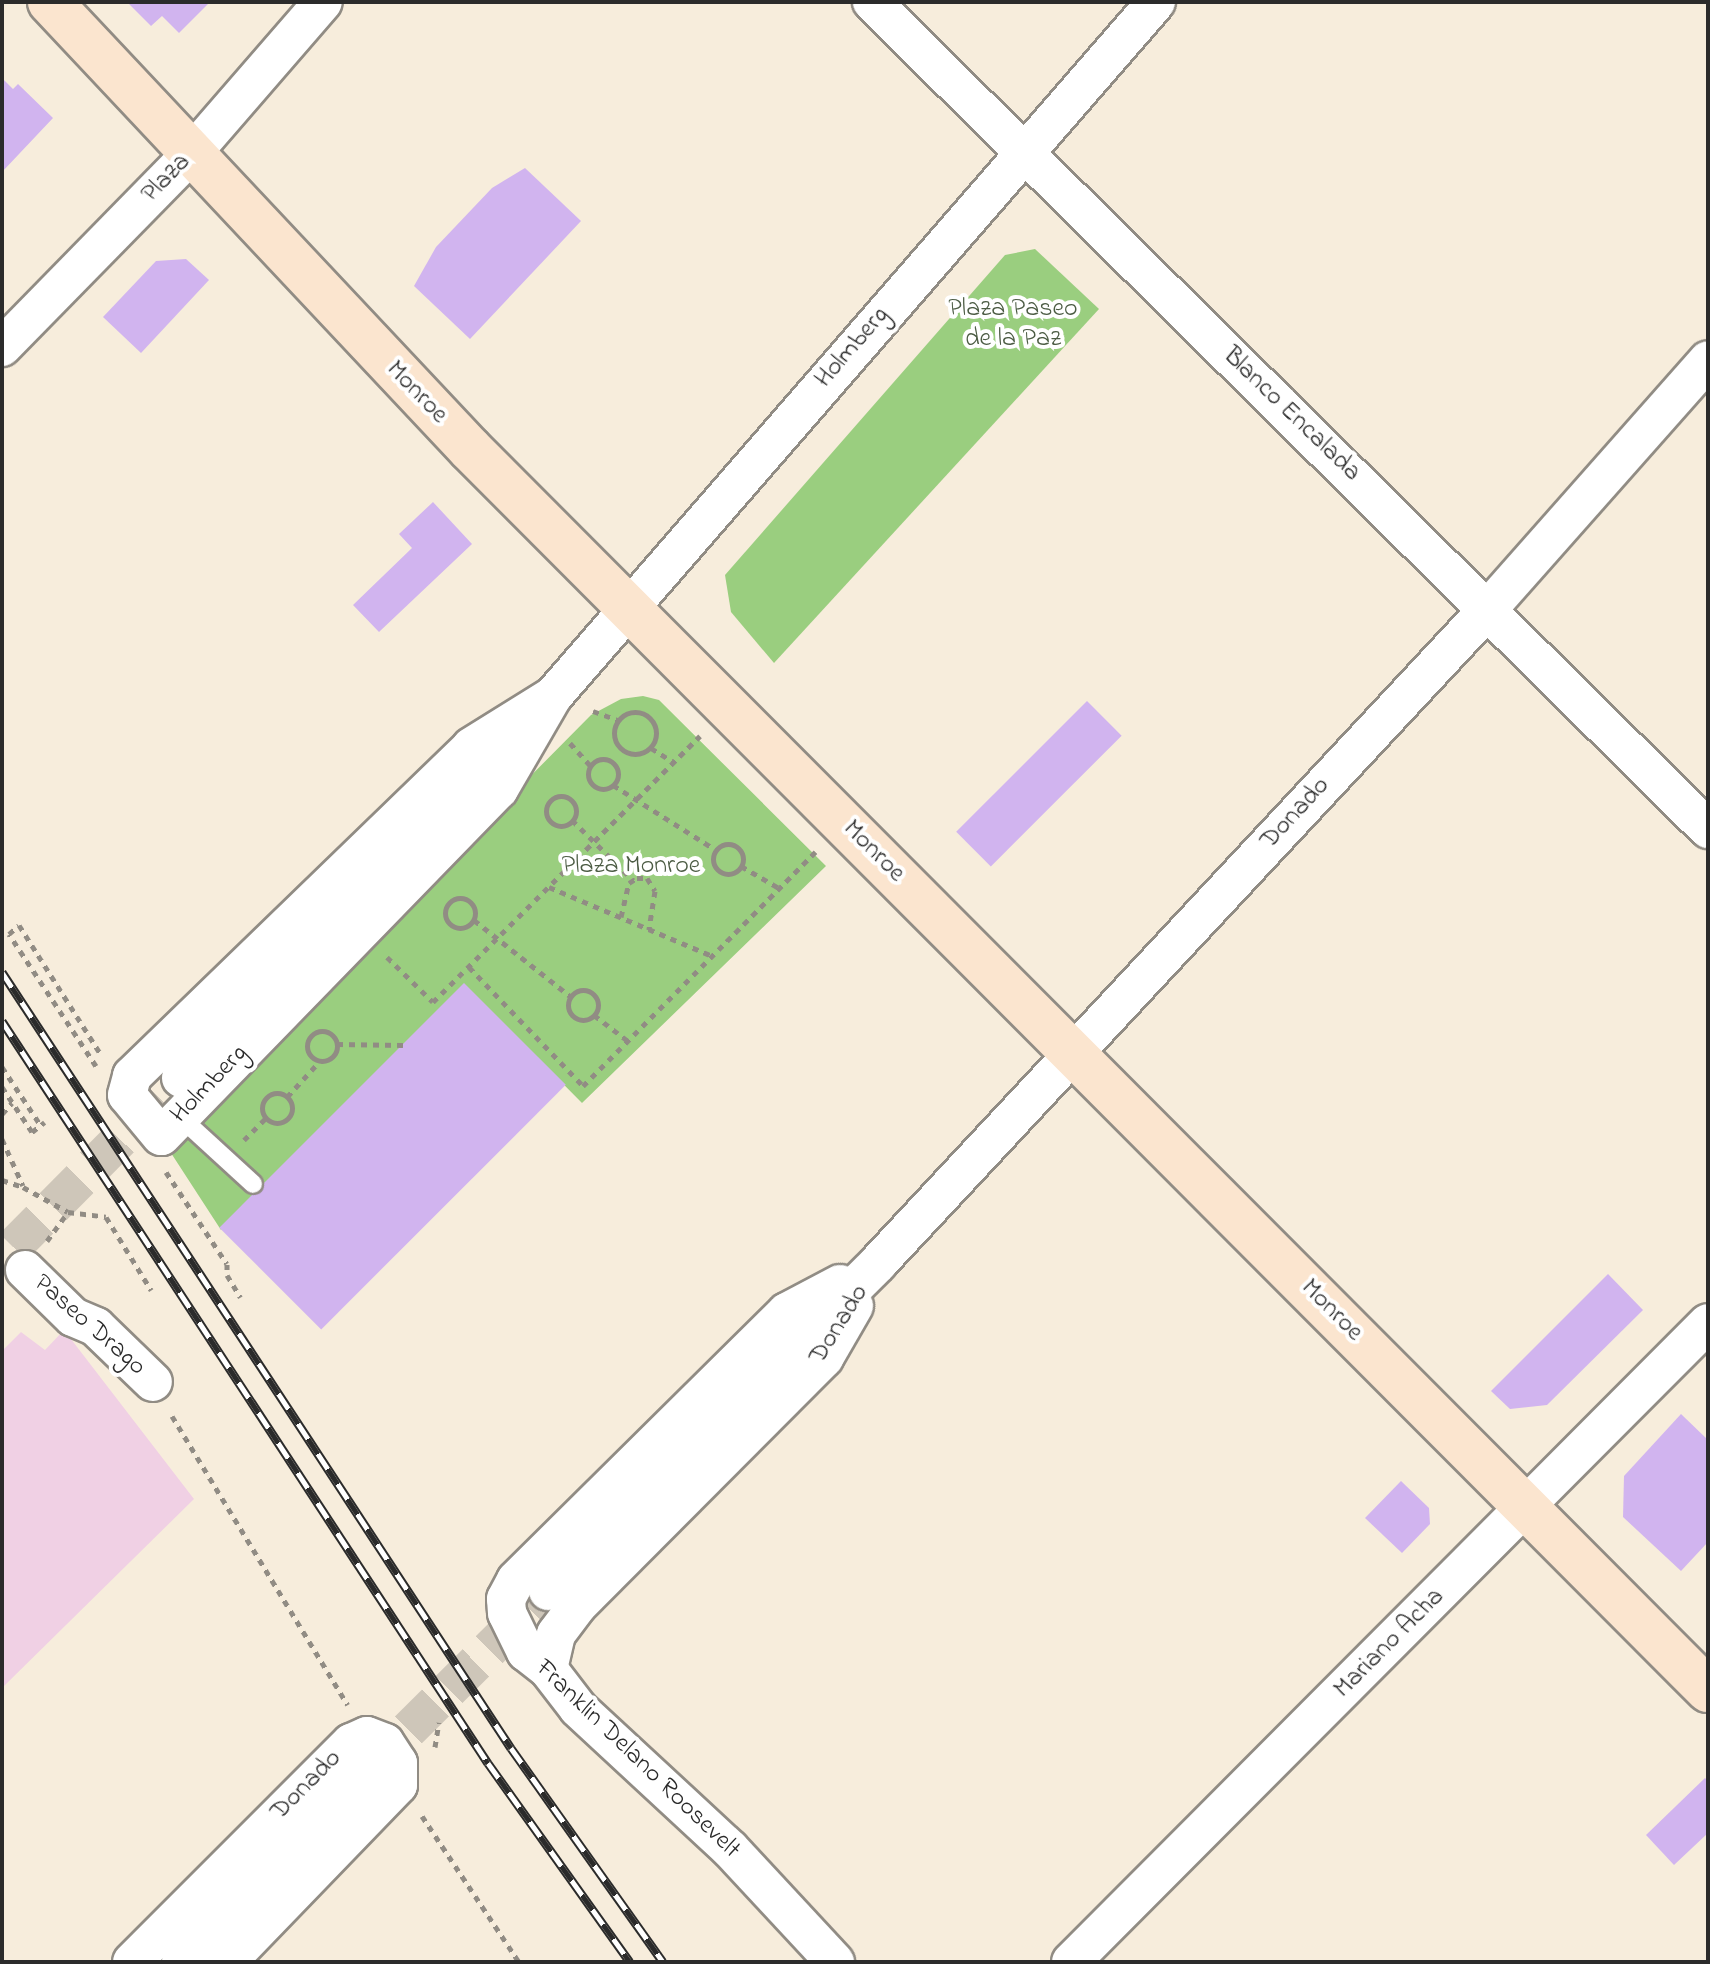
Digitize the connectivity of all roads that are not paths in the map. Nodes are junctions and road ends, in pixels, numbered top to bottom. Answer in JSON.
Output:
{"nodes":[{"id":1,"x":50,"y":2,"type":"edge"},
{"id":2,"x":323,"y":2,"type":"edge"},
{"id":3,"x":872,"y":2,"type":"edge"},
{"id":4,"x":1156,"y":2,"type":"edge"},
{"id":5,"x":193,"y":152,"type":"junction"},
{"id":6,"x":1024,"y":152,"type":"junction"},
{"id":7,"x":2,"y":347,"type":"edge"},
{"id":8,"x":1708,"y":360,"type":"edge"},
{"id":9,"x":629,"y":607,"type":"junction"},
{"id":10,"x":1488,"y":609,"type":"junction"},
{"id":11,"x":553,"y":696,"type":"junction"},
{"id":12,"x":1708,"y":829,"type":"edge"},
{"id":13,"x":1073,"y":1052,"type":"junction"},
{"id":14,"x":181,"y":1078,"type":"tunnel mouth"},
{"id":15,"x":170,"y":1127,"type":"junction"},
{"id":16,"x":253,"y":1184,"type":"dead end"},
{"id":17,"x":13,"y":1258,"type":"edge"},
{"id":18,"x":878,"y":1263,"type":"junction"},
{"id":19,"x":1708,"y":1323,"type":"edge"},
{"id":20,"x":153,"y":1382,"type":"road end"},
{"id":21,"x":1526,"y":1508,"type":"junction"},
{"id":22,"x":532,"y":1585,"type":"joint"},
{"id":23,"x":548,"y":1669,"type":"junction"},
{"id":24,"x":1708,"y":1690,"type":"edge"},
{"id":25,"x":368,"y":1753,"type":"junction"},
{"id":26,"x":132,"y":1962,"type":"edge"},
{"id":27,"x":181,"y":1962,"type":"edge"},
{"id":28,"x":227,"y":1962,"type":"edge"},
{"id":29,"x":835,"y":1962,"type":"edge"},
{"id":30,"x":1071,"y":1962,"type":"edge"}],
"edges":[{"from":1,"to":5,"type":"main road","name":"Monroe"},
{"from":2,"to":5,"type":"street","name":"Plaza"},
{"from":3,"to":6,"type":"street","name":"Blanco Encalada"},
{"from":4,"to":6,"type":"street","name":"Holmberg"},
{"from":5,"to":7,"type":"street","name":"Plaza"},
{"from":5,"to":9,"type":"main road","name":"Monroe"},
{"from":6,"to":9,"type":"street","name":"Holmberg"},
{"from":6,"to":10,"type":"street","name":"Blanco Encalada"},
{"from":8,"to":10,"type":"street","name":"Donado"},
{"from":9,"to":11,"type":"street","name":"Holmberg"},
{"from":9,"to":13,"type":"main road","name":"Monroe"},
{"from":10,"to":12,"type":"street","name":"Blanco Encalada"},
{"from":10,"to":13,"type":"street","name":"Donado"},
{"from":11,"to":14,"type":"street","name":"Holmberg"},
{"from":11,"to":15,"type":"street","name":"Holmberg"},
{"from":11,"to":15,"type":"street","name":"Holmberg"},
{"from":13,"to":18,"type":"street","name":"Donado"},
{"from":13,"to":21,"type":"main road","name":"Monroe"},
{"from":15,"to":16,"type":"lane"},
{"from":17,"to":20,"type":"street","name":"Paseo Drago"},
{"from":18,"to":22,"type":"street","name":"Donado"},
{"from":18,"to":23,"type":"street","name":"Donado"},
{"from":19,"to":21,"type":"street","name":"Mariano Acha"},
{"from":21,"to":24,"type":"main road","name":"Monroe"},
{"from":21,"to":30,"type":"street","name":"Mariano Acha"},
{"from":22,"to":23,"type":"street","name":"Franklin Delano Roosevelt"},
{"from":23,"to":29,"type":"street","name":"Franklin Delano Roosevelt"},
{"from":25,"to":26,"type":"street","name":"Donado"},
{"from":25,"to":27,"type":"street","name":"Donado"},
{"from":25,"to":28,"type":"street","name":"Donado"}]}
